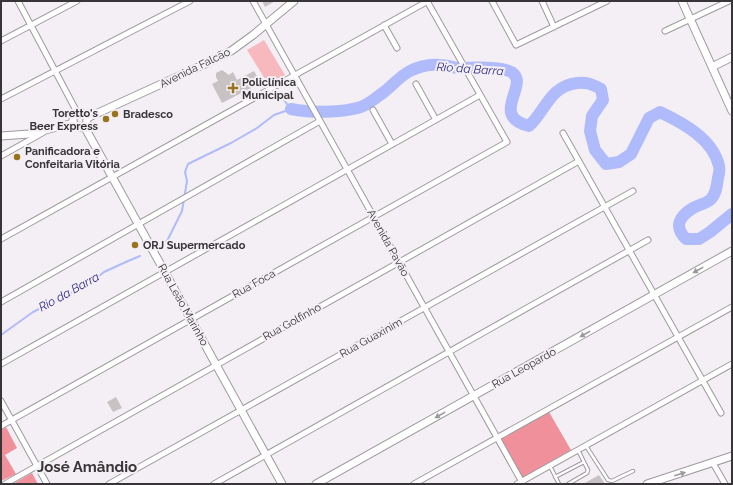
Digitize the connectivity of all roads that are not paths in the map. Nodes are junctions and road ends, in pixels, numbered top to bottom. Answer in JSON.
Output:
{"nodes":[{"id":1,"x":18,"y":1,"type":"edge"},
{"id":2,"x":77,"y":1,"type":"edge"},
{"id":3,"x":190,"y":1,"type":"edge"},
{"id":4,"x":253,"y":1,"type":"edge"},
{"id":5,"x":294,"y":1,"type":"edge"},
{"id":6,"x":427,"y":1,"type":"edge"},
{"id":7,"x":492,"y":1,"type":"edge"},
{"id":8,"x":542,"y":1,"type":"edge"},
{"id":9,"x":607,"y":1,"type":"edge"},
{"id":10,"x":682,"y":1,"type":"edge"},
{"id":11,"x":729,"y":1,"type":"edge"},
{"id":12,"x":690,"y":19,"type":"junction"},
{"id":13,"x":30,"y":25,"type":"junction"},
{"id":14,"x":266,"y":25,"type":"junction"},
{"id":15,"x":384,"y":25,"type":"junction"},
{"id":16,"x":554,"y":27,"type":"junction"},
{"id":17,"x":665,"y":31,"type":"dead end"},
{"id":18,"x":1,"y":40,"type":"edge"},
{"id":19,"x":396,"y":48,"type":"dead end"},
{"id":20,"x":732,"y":57,"type":"edge"},
{"id":21,"x":712,"y":67,"type":"junction"},
{"id":22,"x":54,"y":71,"type":"junction"},
{"id":23,"x":294,"y":75,"type":"junction"},
{"id":24,"x":416,"y":84,"type":"dead end"},
{"id":25,"x":480,"y":95,"type":"junction"},
{"id":26,"x":1,"y":99,"type":"edge"},
{"id":27,"x":373,"y":110,"type":"dead end"},
{"id":28,"x":732,"y":111,"type":"edge"},
{"id":29,"x":78,"y":114,"type":"junction"},
{"id":30,"x":87,"y":118,"type":"junction"},
{"id":31,"x":436,"y":120,"type":"junction"},
{"id":32,"x":320,"y":121,"type":"junction"},
{"id":33,"x":74,"y":123,"type":"junction"},
{"id":34,"x":84,"y":126,"type":"junction"},
{"id":35,"x":47,"y":130,"type":"junction"},
{"id":36,"x":564,"y":133,"type":"dead end"},
{"id":37,"x":1,"y":136,"type":"edge"},
{"id":38,"x":392,"y":144,"type":"junction"},
{"id":39,"x":1,"y":156,"type":"edge"},
{"id":40,"x":579,"y":161,"type":"junction"},
{"id":41,"x":347,"y":170,"type":"junction"},
{"id":42,"x":112,"y":177,"type":"junction"},
{"id":43,"x":633,"y":191,"type":"dead end"},
{"id":44,"x":605,"y":207,"type":"junction"},
{"id":45,"x":374,"y":217,"type":"junction"},
{"id":46,"x":139,"y":224,"type":"junction"},
{"id":47,"x":1,"y":239,"type":"edge"},
{"id":48,"x":648,"y":240,"type":"dead end"},
{"id":49,"x":629,"y":250,"type":"junction"},
{"id":50,"x":732,"y":251,"type":"edge"},
{"id":51,"x":399,"y":262,"type":"junction"},
{"id":52,"x":165,"y":272,"type":"junction"},
{"id":53,"x":655,"y":295,"type":"junction"},
{"id":54,"x":1,"y":302,"type":"edge"},
{"id":55,"x":732,"y":307,"type":"edge"},
{"id":56,"x":424,"y":308,"type":"junction"},
{"id":57,"x":191,"y":319,"type":"junction"},
{"id":58,"x":678,"y":337,"type":"junction"},
{"id":59,"x":449,"y":352,"type":"junction"},
{"id":60,"x":1,"y":364,"type":"edge"},
{"id":61,"x":732,"y":364,"type":"edge"},
{"id":62,"x":216,"y":365,"type":"junction"},
{"id":63,"x":703,"y":380,"type":"junction"},
{"id":64,"x":474,"y":396,"type":"junction"},
{"id":65,"x":1,"y":401,"type":"edge"},
{"id":66,"x":241,"y":410,"type":"junction"},
{"id":67,"x":721,"y":412,"type":"dead end"},
{"id":68,"x":11,"y":420,"type":"junction"},
{"id":69,"x":1,"y":426,"type":"edge"},
{"id":70,"x":497,"y":438,"type":"junction"},
{"id":71,"x":586,"y":445,"type":"junction"},
{"id":72,"x":578,"y":450,"type":"junction"},
{"id":73,"x":266,"y":455,"type":"junction"},
{"id":74,"x":732,"y":456,"type":"edge"},
{"id":75,"x":584,"y":462,"type":"junction"},
{"id":76,"x":713,"y":463,"type":"junction"},
{"id":77,"x":37,"y":466,"type":"junction"},
{"id":78,"x":550,"y":466,"type":"junction"},
{"id":79,"x":633,"y":471,"type":"dead end"},
{"id":80,"x":555,"y":476,"type":"junction"},
{"id":81,"x":662,"y":482,"type":"edge"},
{"id":82,"x":520,"y":483,"type":"edge"},
{"id":83,"x":5,"y":484,"type":"edge"},
{"id":84,"x":47,"y":484,"type":"edge"},
{"id":85,"x":109,"y":484,"type":"edge"},
{"id":86,"x":214,"y":484,"type":"edge"},
{"id":87,"x":282,"y":484,"type":"edge"},
{"id":88,"x":316,"y":484,"type":"edge"},
{"id":89,"x":414,"y":484,"type":"edge"},
{"id":90,"x":559,"y":484,"type":"edge"},
{"id":91,"x":568,"y":484,"type":"edge"},
{"id":92,"x":647,"y":484,"type":"edge"},
{"id":93,"x":725,"y":484,"type":"edge"}],
"edges":[{"from":1,"to":13,"type":"street"},
{"from":2,"to":13,"type":"street"},
{"from":3,"to":22,"type":"street"},
{"from":4,"to":14,"type":"street","name":"Avenida Pavão"},
{"from":5,"to":14,"type":"street","name":"Avenida Falcão"},
{"from":6,"to":15,"type":"street"},
{"from":6,"to":25,"type":"street"},
{"from":7,"to":16,"type":"street"},
{"from":8,"to":16,"type":"street"},
{"from":9,"to":16,"type":"street"},
{"from":10,"to":12,"type":"street"},
{"from":11,"to":12,"type":"street"},
{"from":12,"to":17,"type":"street"},
{"from":12,"to":21,"type":"street"},
{"from":13,"to":18,"type":"street"},
{"from":13,"to":22,"type":"street"},
{"from":14,"to":23,"type":"street","name":"Avenida Pavão"},
{"from":14,"to":30,"type":"street","name":"Avenida Falcão"},
{"from":15,"to":19,"type":"street"},
{"from":15,"to":23,"type":"street"},
{"from":20,"to":21,"type":"street"},
{"from":21,"to":28,"type":"street"},
{"from":22,"to":26,"type":"street"},
{"from":22,"to":29,"type":"street"},
{"from":23,"to":32,"type":"street","name":"Avenida Pavão"},
{"from":23,"to":42,"type":"street"},
{"from":24,"to":31,"type":"street"},
{"from":25,"to":31,"type":"street"},
{"from":25,"to":45,"type":"street","name":"Rua Foca"},
{"from":27,"to":38,"type":"street"},
{"from":29,"to":30,"type":"street"},
{"from":29,"to":33,"type":"street"},
{"from":30,"to":34,"type":"street"},
{"from":31,"to":38,"type":"street"},
{"from":32,"to":41,"type":"street","name":"Avenida Pavão"},
{"from":32,"to":46,"type":"street"},
{"from":33,"to":34,"type":"street"},
{"from":33,"to":35,"type":"street"},
{"from":34,"to":42,"type":"street","name":"Rua Leão Marinho"},
{"from":35,"to":37,"type":"street"},
{"from":35,"to":39,"type":"street"},
{"from":36,"to":40,"type":"street"},
{"from":38,"to":41,"type":"street"},
{"from":40,"to":44,"type":"street"},
{"from":40,"to":51,"type":"street","name":"Rua Golfinho"},
{"from":41,"to":45,"type":"street","name":"Avenida Pavão"},
{"from":41,"to":52,"type":"street"},
{"from":42,"to":46,"type":"street","name":"Rua Leão Marinho"},
{"from":42,"to":47,"type":"street"},
{"from":43,"to":44,"type":"street","name":"Rua Guaxinim"},
{"from":44,"to":49,"type":"street"},
{"from":44,"to":56,"type":"street","name":"Rua Guaxinim"},
{"from":45,"to":51,"type":"street","name":"Avenida Pavão"},
{"from":45,"to":57,"type":"street","name":"Rua Foca"},
{"from":46,"to":52,"type":"street","name":"Rua Leão Marinho"},
{"from":46,"to":54,"type":"street"},
{"from":48,"to":49,"type":"street"},
{"from":49,"to":53,"type":"street"},
{"from":49,"to":59,"type":"street"},
{"from":50,"to":53,"type":"street","name":"Rua Leopardo","one_way":true},
{"from":51,"to":56,"type":"street","name":"Avenida Pavão"},
{"from":51,"to":62,"type":"street","name":"Rua Golfinho"},
{"from":52,"to":57,"type":"street","name":"Rua Leão Marinho"},
{"from":52,"to":60,"type":"street"},
{"from":53,"to":58,"type":"street"},
{"from":53,"to":64,"type":"street","name":"Rua Leopardo","one_way":true},
{"from":55,"to":58,"type":"street"},
{"from":56,"to":59,"type":"street","name":"Avenida Pavão"},
{"from":56,"to":66,"type":"street","name":"Rua Guaxinim"},
{"from":57,"to":62,"type":"street","name":"Rua Leão Marinho"},
{"from":57,"to":68,"type":"street","name":"Rua Foca"},
{"from":58,"to":63,"type":"street"},
{"from":58,"to":70,"type":"street"},
{"from":59,"to":64,"type":"street","name":"Avenida Pavão"},
{"from":59,"to":73,"type":"street"},
{"from":61,"to":63,"type":"street"},
{"from":62,"to":66,"type":"street","name":"Rua Leão Marinho"},
{"from":62,"to":77,"type":"street","name":"Rua Golfinho"},
{"from":63,"to":67,"type":"street"},
{"from":63,"to":71,"type":"street"},
{"from":64,"to":70,"type":"street","name":"Avenida Pavão"},
{"from":64,"to":88,"type":"street","name":"Rua Leopardo","one_way":true},
{"from":65,"to":68,"type":"street"},
{"from":66,"to":73,"type":"street","name":"Rua Leão Marinho"},
{"from":66,"to":85,"type":"street","name":"Rua Guaxinim"},
{"from":68,"to":69,"type":"street","name":"Rua Foca"},
{"from":68,"to":77,"type":"street"},
{"from":70,"to":82,"type":"street","name":"Avenida Pavão"},
{"from":70,"to":89,"type":"street"},
{"from":71,"to":72,"type":"street"},
{"from":71,"to":79,"type":"lane"},
{"from":72,"to":75,"type":"lane"},
{"from":72,"to":78,"type":"street"},
{"from":73,"to":86,"type":"street"},
{"from":73,"to":87,"type":"street","name":"Rua Leão Marinho"},
{"from":74,"to":76,"type":"street"},
{"from":75,"to":80,"type":"lane"},
{"from":75,"to":91,"type":"lane"},
{"from":81,"to":76,"type":"street","one_way":true},
{"from":76,"to":93,"type":"street"},
{"from":77,"to":83,"type":"street","name":"Rua Golfinho"},
{"from":77,"to":84,"type":"street"},
{"from":78,"to":80,"type":"lane"},
{"from":78,"to":82,"type":"street"},
{"from":80,"to":90,"type":"lane"},
{"from":81,"to":92,"type":"street"}]}
